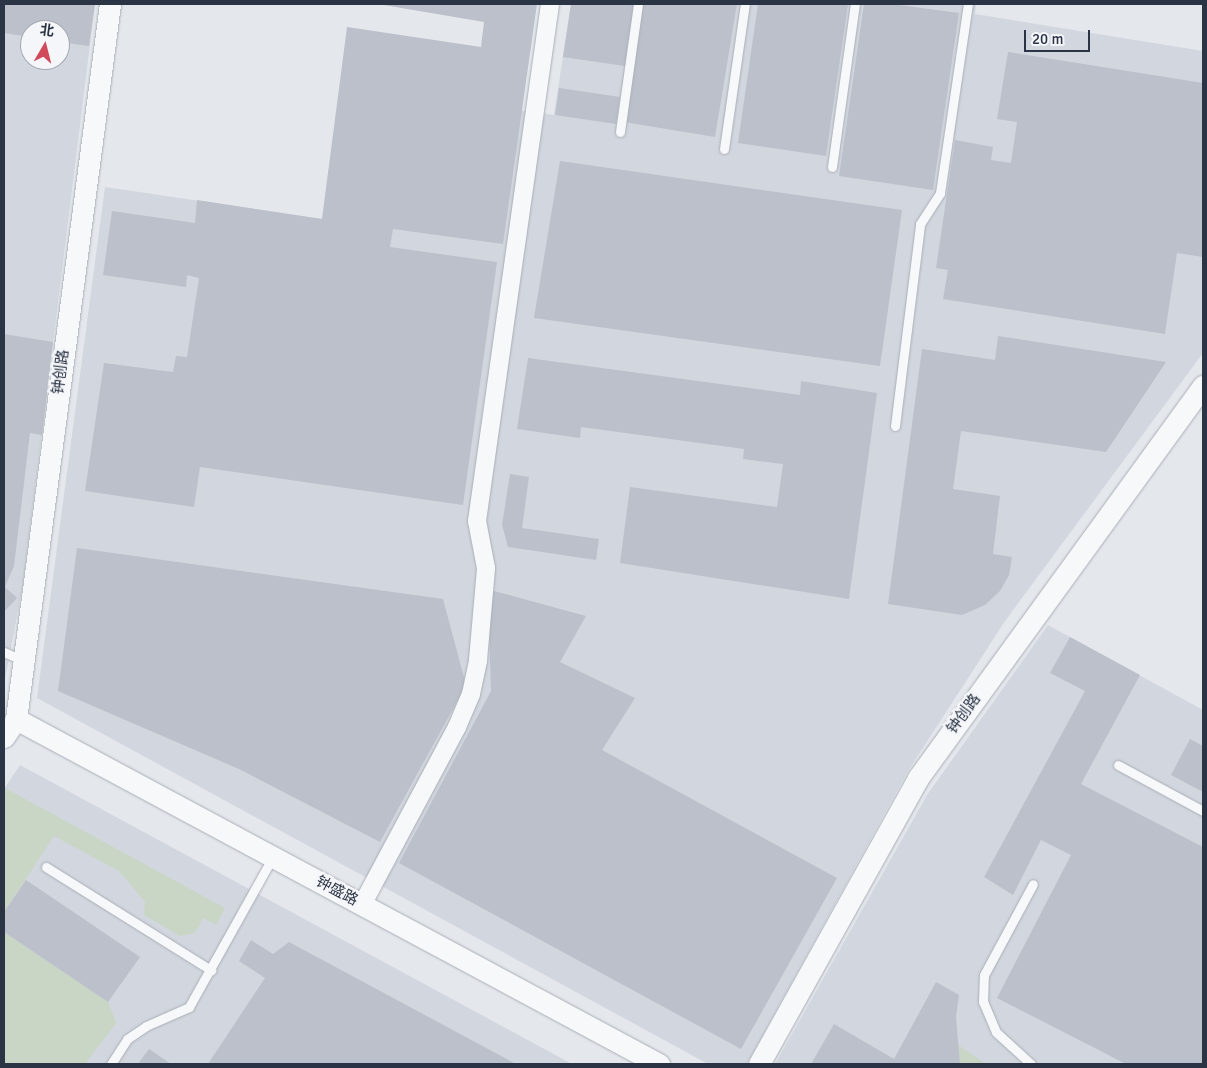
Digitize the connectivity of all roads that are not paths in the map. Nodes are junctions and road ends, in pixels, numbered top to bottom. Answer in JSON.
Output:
{"nodes":[{"id":1,"x":110,"y":4,"type":"edge"},
{"id":2,"x":550,"y":4,"type":"edge"},
{"id":3,"x":638,"y":4,"type":"edge"},
{"id":4,"x":745,"y":4,"type":"edge"},
{"id":5,"x":855,"y":4,"type":"edge"},
{"id":6,"x":968,"y":4,"type":"edge"},
{"id":7,"x":620,"y":132,"type":"dead end"},
{"id":8,"x":724,"y":149,"type":"dead end"},
{"id":9,"x":832,"y":167,"type":"dead end"},
{"id":10,"x":1203,"y":386,"type":"edge"},
{"id":11,"x":895,"y":426,"type":"dead end"},
{"id":12,"x":4,"y":652,"type":"edge"},
{"id":13,"x":24,"y":661,"type":"junction"},
{"id":14,"x":16,"y":718,"type":"junction"},
{"id":15,"x":4,"y":737,"type":"edge"},
{"id":16,"x":1118,"y":765,"type":"dead end"},
{"id":17,"x":1203,"y":811,"type":"edge"},
{"id":18,"x":273,"y":857,"type":"junction"},
{"id":19,"x":46,"y":867,"type":"dead end"},
{"id":20,"x":1033,"y":884,"type":"dead end"},
{"id":21,"x":362,"y":905,"type":"junction"},
{"id":22,"x":211,"y":970,"type":"junction"},
{"id":23,"x":110,"y":1064,"type":"edge"},
{"id":24,"x":659,"y":1064,"type":"edge"},
{"id":25,"x":759,"y":1064,"type":"edge"},
{"id":26,"x":1031,"y":1064,"type":"edge"}],
"edges":[{"from":1,"to":13,"type":"street","name":"钟创路"},
{"from":2,"to":21,"type":"street"},
{"from":3,"to":7,"type":"lane"},
{"from":4,"to":8,"type":"lane"},
{"from":5,"to":9,"type":"lane"},
{"from":6,"to":11,"type":"lane"},
{"from":10,"to":25,"type":"street","name":"钟创路"},
{"from":12,"to":13,"type":"lane"},
{"from":13,"to":14,"type":"street","name":"钟创路"},
{"from":14,"to":15,"type":"street","name":"钟创路"},
{"from":14,"to":18,"type":"street","name":"钟盛路"},
{"from":16,"to":17,"type":"lane"},
{"from":18,"to":21,"type":"street","name":"钟盛路"},
{"from":18,"to":22,"type":"lane"},
{"from":19,"to":22,"type":"lane"},
{"from":20,"to":26,"type":"lane"},
{"from":21,"to":24,"type":"street","name":"钟盛路"},
{"from":22,"to":23,"type":"lane"}]}
